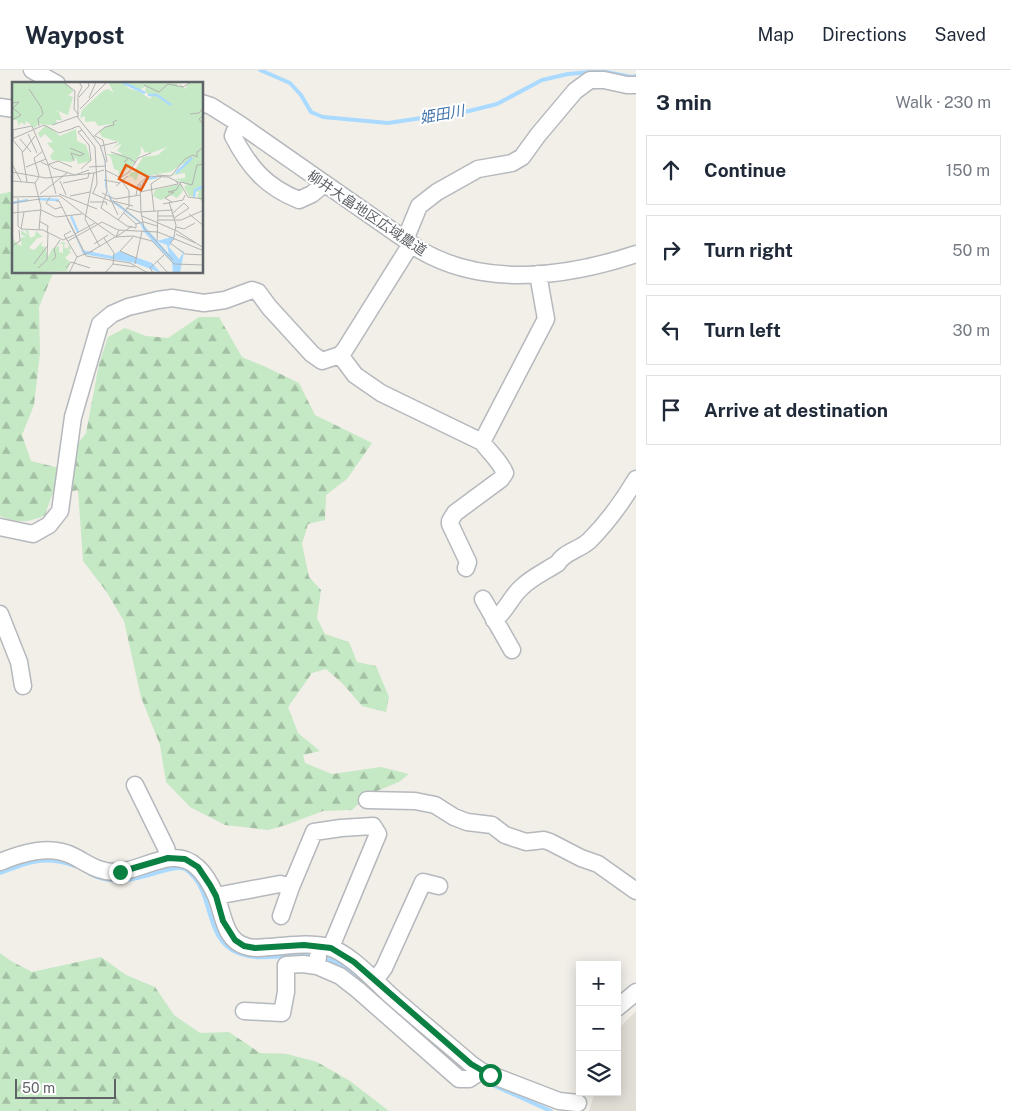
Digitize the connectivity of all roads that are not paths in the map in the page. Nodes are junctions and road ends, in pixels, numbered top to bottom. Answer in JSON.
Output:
{"nodes":[{"id":1,"x":32,"y":70,"type":"edge"},
{"id":2,"x":53,"y":82,"type":"edge"},
{"id":3,"x":636,"y":85,"type":"edge"},
{"id":4,"x":204,"y":104,"type":"edge"},
{"id":5,"x":238,"y":123,"type":"junction"},
{"id":6,"x":324,"y":184,"type":"junction"},
{"id":7,"x":408,"y":242,"type":"junction"},
{"id":8,"x":636,"y":254,"type":"edge"},
{"id":9,"x":538,"y":274,"type":"junction"},
{"id":10,"x":340,"y":355,"type":"junction"},
{"id":11,"x":482,"y":442,"type":"junction"},
{"id":12,"x":636,"y":479,"type":"edge"},
{"id":13,"x":0,"y":528,"type":"edge"},
{"id":14,"x":466,"y":568,"type":"dead end"},
{"id":15,"x":483,"y":599,"type":"dead end"},
{"id":16,"x":0,"y":614,"type":"edge"},
{"id":17,"x":494,"y":620,"type":"junction"},
{"id":18,"x":512,"y":650,"type":"dead end"},
{"id":19,"x":23,"y":686,"type":"dead end"},
{"id":20,"x":135,"y":785,"type":"dead end"},
{"id":21,"x":367,"y":800,"type":"dead end"},
{"id":22,"x":168,"y":858,"type":"junction"},
{"id":23,"x":0,"y":862,"type":"edge"},
{"id":24,"x":440,"y":886,"type":"dead end"},
{"id":25,"x":291,"y":887,"type":"junction"},
{"id":26,"x":636,"y":891,"type":"edge"},
{"id":27,"x":216,"y":896,"type":"junction"},
{"id":28,"x":281,"y":916,"type":"dead end"},
{"id":29,"x":321,"y":954,"type":"junction"},
{"id":30,"x":375,"y":980,"type":"junction"},
{"id":31,"x":636,"y":992,"type":"edge"},
{"id":32,"x":619,"y":1006,"type":"edge"},
{"id":33,"x":244,"y":1011,"type":"dead end"},
{"id":34,"x":477,"y":1074,"type":"junction"},
{"id":35,"x":578,"y":1102,"type":"edge"}],
"edges":[{"from":1,"to":2,"type":"street"},
{"from":3,"to":7,"type":"street"},
{"from":4,"to":5,"type":"street","name":"柳井大畠地区広域農道"},
{"from":5,"to":6,"type":"street","name":"柳井大畠地区広域農道"},
{"from":5,"to":6,"type":"street"},
{"from":6,"to":7,"type":"street","name":"柳井大畠地区広域農道"},
{"from":7,"to":9,"type":"street","name":"柳井大畠地区広域農道"},
{"from":7,"to":10,"type":"street"},
{"from":8,"to":9,"type":"street","name":"柳井大畠地区広域農道"},
{"from":9,"to":11,"type":"street"},
{"from":10,"to":11,"type":"street"},
{"from":10,"to":13,"type":"street"},
{"from":11,"to":14,"type":"street"},
{"from":12,"to":17,"type":"street"},
{"from":15,"to":17,"type":"street"},
{"from":16,"to":19,"type":"street"},
{"from":17,"to":18,"type":"street"},
{"from":20,"to":22,"type":"street"},
{"from":21,"to":26,"type":"street"},
{"from":22,"to":23,"type":"street"},
{"from":22,"to":27,"type":"street"},
{"from":24,"to":30,"type":"street"},
{"from":25,"to":27,"type":"street"},
{"from":25,"to":28,"type":"street"},
{"from":25,"to":29,"type":"street"},
{"from":27,"to":29,"type":"street"},
{"from":29,"to":30,"type":"street"},
{"from":29,"to":33,"type":"street"},
{"from":29,"to":34,"type":"street"},
{"from":30,"to":34,"type":"street"},
{"from":31,"to":32,"type":"street"},
{"from":34,"to":35,"type":"street"}]}
